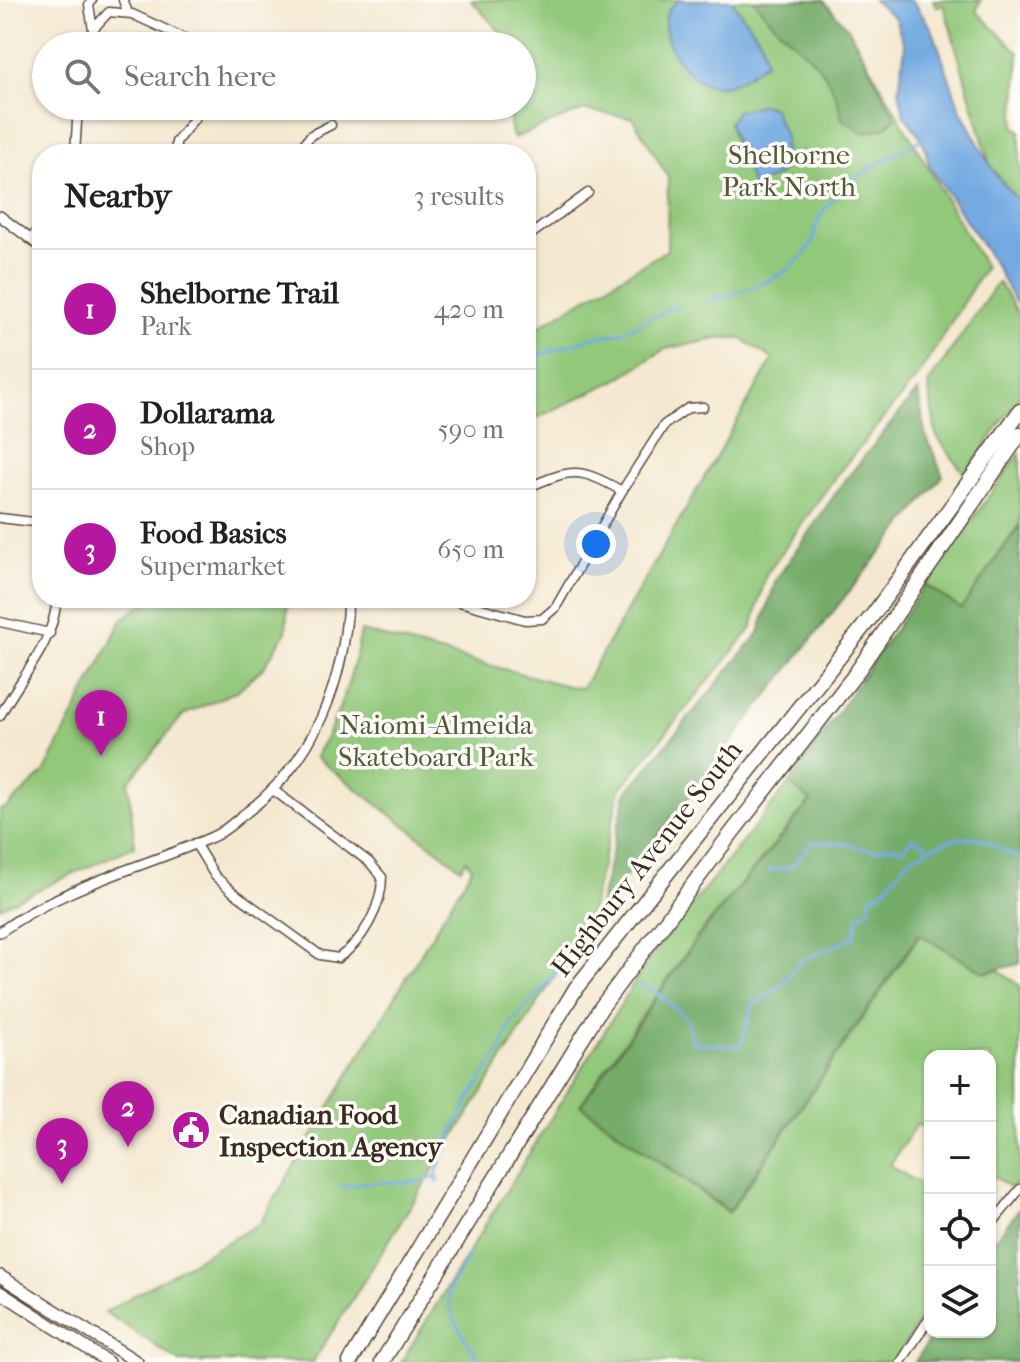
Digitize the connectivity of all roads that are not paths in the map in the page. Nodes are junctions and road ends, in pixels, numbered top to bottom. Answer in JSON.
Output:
{"nodes":[{"id":1,"x":92,"y":0,"type":"edge"},
{"id":2,"x":123,"y":0,"type":"edge"},
{"id":3,"x":128,"y":13,"type":"junction"},
{"id":4,"x":93,"y":31,"type":"joint"},
{"id":5,"x":170,"y":32,"type":"edge"},
{"id":6,"x":77,"y":120,"type":"edge"},
{"id":7,"x":193,"y":120,"type":"edge"},
{"id":8,"x":331,"y":125,"type":"dead end"},
{"id":9,"x":76,"y":144,"type":"edge"},
{"id":10,"x":176,"y":144,"type":"edge"},
{"id":11,"x":304,"y":144,"type":"edge"},
{"id":12,"x":588,"y":193,"type":"dead end"},
{"id":13,"x":0,"y":216,"type":"edge"},
{"id":14,"x":536,"y":231,"type":"edge"},
{"id":15,"x":31,"y":239,"type":"edge"},
{"id":16,"x":703,"y":407,"type":"dead end"},
{"id":17,"x":1020,"y":411,"type":"edge"},
{"id":18,"x":1020,"y":434,"type":"edge"},
{"id":19,"x":536,"y":484,"type":"edge"},
{"id":20,"x":622,"y":491,"type":"junction"},
{"id":21,"x":0,"y":518,"type":"edge"},
{"id":22,"x":32,"y":522,"type":"edge"},
{"id":23,"x":55,"y":608,"type":"edge"},
{"id":24,"x":348,"y":608,"type":"edge"},
{"id":25,"x":483,"y":608,"type":"edge"},
{"id":26,"x":0,"y":622,"type":"edge"},
{"id":27,"x":50,"y":633,"type":"junction"},
{"id":28,"x":0,"y":716,"type":"edge"},
{"id":29,"x":272,"y":789,"type":"junction"},
{"id":30,"x":195,"y":843,"type":"junction"},
{"id":31,"x":0,"y":932,"type":"edge"},
{"id":32,"x":1020,"y":1189,"type":"edge"},
{"id":33,"x":996,"y":1219,"type":"edge"},
{"id":34,"x":0,"y":1276,"type":"edge"},
{"id":35,"x":0,"y":1292,"type":"edge"},
{"id":36,"x":924,"y":1326,"type":"edge"},
{"id":37,"x":133,"y":1361,"type":"edge"},
{"id":38,"x":108,"y":1362,"type":"edge"},
{"id":39,"x":350,"y":1362,"type":"edge"},
{"id":40,"x":382,"y":1362,"type":"edge"},
{"id":41,"x":901,"y":1362,"type":"edge"}],
"edges":[{"from":1,"to":4,"type":"street"},
{"from":2,"to":3,"type":"street"},
{"from":3,"to":4,"type":"street"},
{"from":3,"to":5,"type":"street"},
{"from":6,"to":9,"type":"street"},
{"from":7,"to":10,"type":"street"},
{"from":8,"to":11,"type":"street"},
{"from":12,"to":14,"type":"street"},
{"from":13,"to":15,"type":"street"},
{"from":16,"to":20,"type":"street"},
{"from":17,"to":39,"type":"highway","name":"Highbury Avenue South"},
{"from":18,"to":40,"type":"highway","name":"Highbury Avenue South"},
{"from":19,"to":20,"type":"street"},
{"from":20,"to":25,"type":"street"},
{"from":21,"to":22,"type":"street"},
{"from":23,"to":27,"type":"street"},
{"from":24,"to":29,"type":"street"},
{"from":26,"to":27,"type":"street"},
{"from":27,"to":28,"type":"street"},
{"from":29,"to":30,"type":"street"},
{"from":29,"to":30,"type":"street"},
{"from":30,"to":31,"type":"street"},
{"from":32,"to":33,"type":"street"},
{"from":34,"to":37,"type":"main road"},
{"from":35,"to":38,"type":"main road"},
{"from":36,"to":41,"type":"street"}]}
